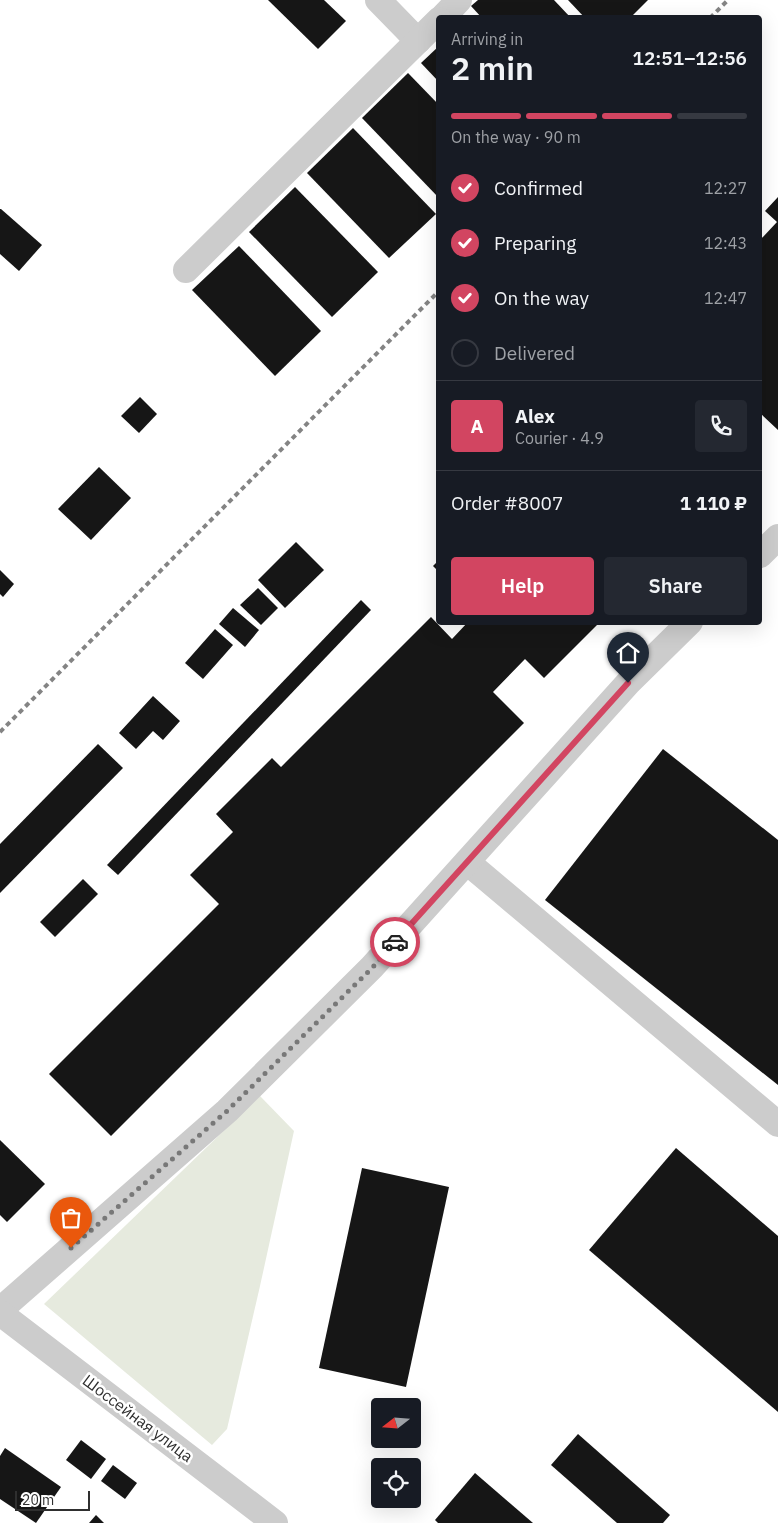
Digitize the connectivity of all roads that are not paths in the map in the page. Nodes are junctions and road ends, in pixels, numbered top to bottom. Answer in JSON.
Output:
{"nodes":[{"id":1,"x":378,"y":0,"type":"edge"},
{"id":2,"x":460,"y":0,"type":"edge"},
{"id":3,"x":445,"y":15,"type":"edge"},
{"id":4,"x":436,"y":23,"type":"edge"},
{"id":5,"x":418,"y":41,"type":"junction"},
{"id":6,"x":186,"y":270,"type":"dead end"},
{"id":7,"x":778,"y":538,"type":"edge"},
{"id":8,"x":762,"y":553,"type":"edge"},
{"id":9,"x":687,"y":625,"type":"edge"},
{"id":10,"x":467,"y":862,"type":"junction"},
{"id":11,"x":778,"y":1124,"type":"edge"},
{"id":12,"x":0,"y":1312,"type":"edge"},
{"id":13,"x":276,"y":1523,"type":"edge"}],
"edges":[{"from":1,"to":5,"type":"street"},
{"from":2,"to":3,"type":"street"},
{"from":4,"to":5,"type":"street"},
{"from":5,"to":6,"type":"street"},
{"from":7,"to":8,"type":"street"},
{"from":9,"to":10,"type":"street"},
{"from":10,"to":11,"type":"street"},
{"from":10,"to":12,"type":"street"},
{"from":12,"to":13,"type":"street","name":"Шоссейная улица"}]}
